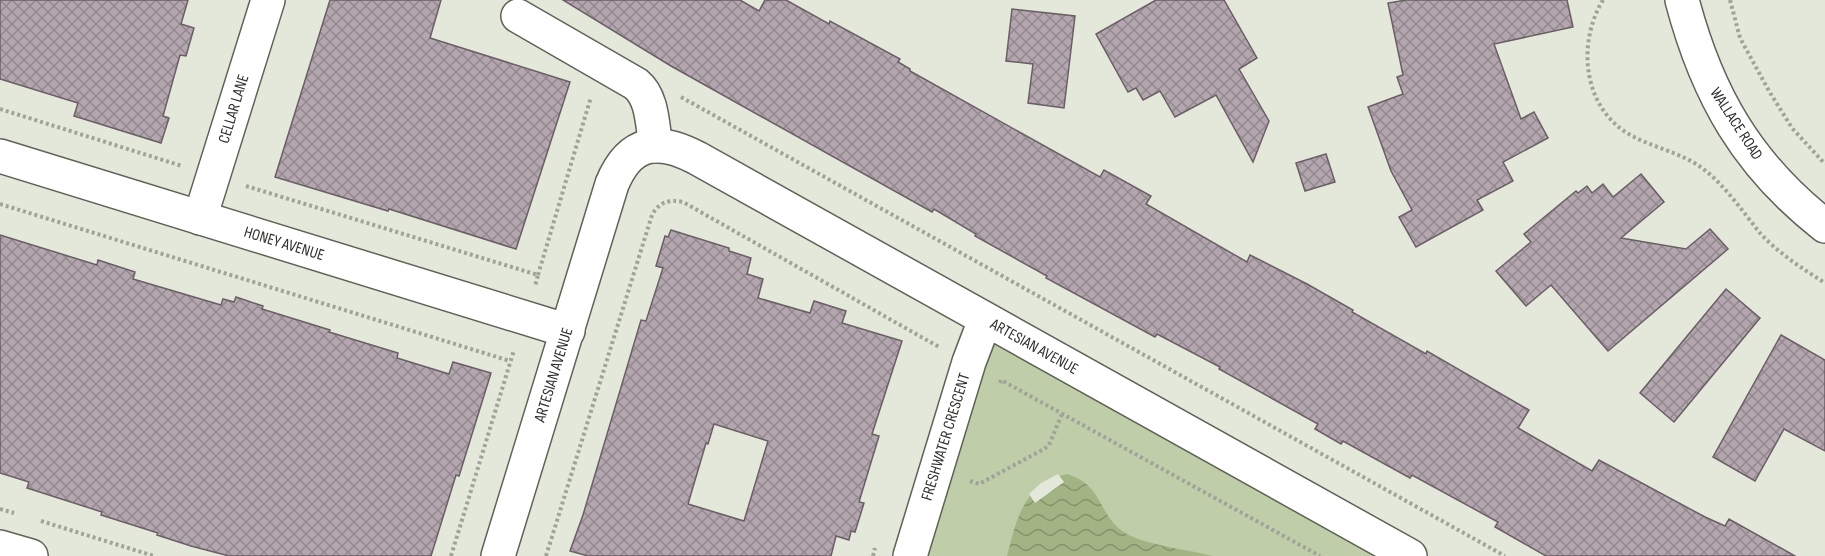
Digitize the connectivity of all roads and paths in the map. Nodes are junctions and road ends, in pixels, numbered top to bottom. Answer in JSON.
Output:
{"nodes":[{"id":1,"x":268,"y":0,"type":"edge"},
{"id":2,"x":1603,"y":0,"type":"edge"},
{"id":3,"x":1682,"y":0,"type":"edge"},
{"id":4,"x":1730,"y":0,"type":"edge"},
{"id":5,"x":518,"y":16,"type":"dead end"},
{"id":6,"x":594,"y":88,"type":"dead end"},
{"id":7,"x":675,"y":94,"type":"dead end"},
{"id":8,"x":0,"y":110,"type":"edge"},
{"id":9,"x":656,"y":146,"type":"junction"},
{"id":10,"x":0,"y":156,"type":"edge"},
{"id":11,"x":1825,"y":164,"type":"edge"},
{"id":12,"x":186,"y":167,"type":"dead end"},
{"id":13,"x":239,"y":184,"type":"dead end"},
{"id":14,"x":0,"y":204,"type":"edge"},
{"id":15,"x":201,"y":218,"type":"junction"},
{"id":16,"x":1825,"y":226,"type":"edge"},
{"id":17,"x":538,"y":275,"type":"junction"},
{"id":18,"x":1825,"y":283,"type":"edge"},
{"id":19,"x":534,"y":290,"type":"dead end"},
{"id":20,"x":985,"y":320,"type":"junction"},
{"id":21,"x":568,"y":331,"type":"junction"},
{"id":22,"x":515,"y":345,"type":"dead end"},
{"id":23,"x":938,"y":347,"type":"dead end"},
{"id":24,"x":510,"y":361,"type":"junction"},
{"id":25,"x":998,"y":391,"type":"dead end"},
{"id":26,"x":1062,"y":414,"type":"junction"},
{"id":27,"x":974,"y":470,"type":"dead end"},
{"id":28,"x":970,"y":481,"type":"junction"},
{"id":29,"x":967,"y":492,"type":"dead end"},
{"id":30,"x":0,"y":509,"type":"edge"},
{"id":31,"x":22,"y":516,"type":"dead end"},
{"id":32,"x":33,"y":519,"type":"dead end"},
{"id":33,"x":0,"y":547,"type":"edge"},
{"id":34,"x":31,"y":556,"type":"edge"},
{"id":35,"x":154,"y":556,"type":"edge"},
{"id":36,"x":452,"y":556,"type":"edge"},
{"id":37,"x":498,"y":556,"type":"edge"},
{"id":38,"x":546,"y":556,"type":"edge"},
{"id":39,"x":910,"y":556,"type":"edge"},
{"id":40,"x":1320,"y":556,"type":"edge"},
{"id":41,"x":1410,"y":556,"type":"edge"},
{"id":42,"x":1505,"y":556,"type":"edge"}],
"edges":[{"from":1,"to":15,"type":"street","name":"CELLAR LANE"},
{"from":2,"to":18,"type":"path"},
{"from":3,"to":16,"type":"street","name":"WALLACE ROAD"},
{"from":4,"to":11,"type":"path"},
{"from":5,"to":9,"type":"street"},
{"from":6,"to":17,"type":"path"},
{"from":7,"to":42,"type":"path"},
{"from":8,"to":12,"type":"path"},
{"from":9,"to":20,"type":"street","name":"ARTESIAN AVENUE"},
{"from":9,"to":21,"type":"street","name":"ARTESIAN AVENUE"},
{"from":10,"to":15,"type":"street","name":"HONEY AVENUE"},
{"from":13,"to":17,"type":"path"},
{"from":14,"to":24,"type":"path"},
{"from":15,"to":21,"type":"street","name":"HONEY AVENUE"},
{"from":17,"to":19,"type":"path"},
{"from":20,"to":39,"type":"street","name":"FRESHWATER CRESCENT"},
{"from":20,"to":41,"type":"street","name":"ARTESIAN AVENUE"},
{"from":21,"to":37,"type":"street","name":"ARTESIAN AVENUE"},
{"from":22,"to":24,"type":"path"},
{"from":23,"to":38,"type":"path"},
{"from":24,"to":36,"type":"path"},
{"from":25,"to":26,"type":"path"},
{"from":26,"to":28,"type":"path"},
{"from":26,"to":40,"type":"path"},
{"from":27,"to":28,"type":"path"},
{"from":28,"to":29,"type":"path"},
{"from":30,"to":31,"type":"path"},
{"from":32,"to":35,"type":"path"},
{"from":33,"to":34,"type":"street"}]}
